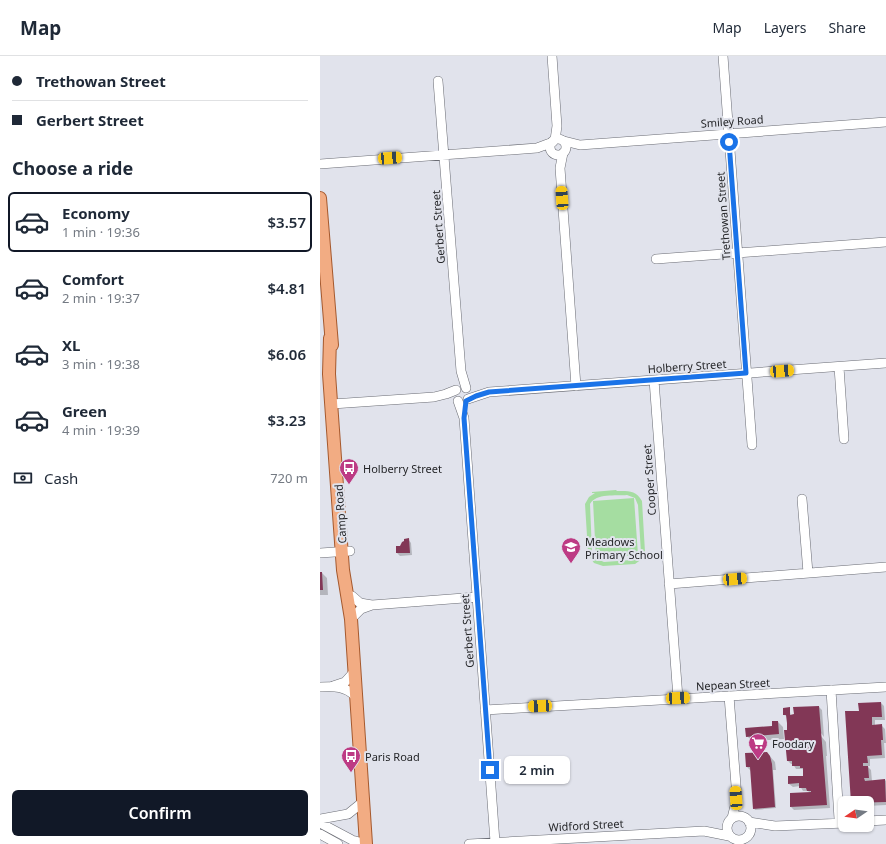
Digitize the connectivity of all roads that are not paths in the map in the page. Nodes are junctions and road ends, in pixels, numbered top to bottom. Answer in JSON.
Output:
{"nodes":[{"id":1,"x":552,"y":56,"type":"edge"},
{"id":2,"x":723,"y":56,"type":"edge"},
{"id":3,"x":438,"y":81,"type":"dead end"},
{"id":4,"x":886,"y":122,"type":"edge"},
{"id":5,"x":728,"y":134,"type":"junction"},
{"id":6,"x":559,"y":141,"type":"junction"},
{"id":7,"x":580,"y":144,"type":"junction"},
{"id":8,"x":537,"y":148,"type":"junction"},
{"id":9,"x":559,"y":153,"type":"junction"},
{"id":10,"x":444,"y":154,"type":"junction"},
{"id":11,"x":320,"y":164,"type":"edge"},
{"id":12,"x":320,"y":198,"type":"edge"},
{"id":13,"x":886,"y":242,"type":"edge"},
{"id":14,"x":738,"y":253,"type":"junction"},
{"id":15,"x":656,"y":259,"type":"dead end"},
{"id":16,"x":886,"y":363,"type":"edge"},
{"id":17,"x":839,"y":367,"type":"junction"},
{"id":18,"x":746,"y":373,"type":"junction"},
{"id":19,"x":654,"y":380,"type":"junction"},
{"id":20,"x":576,"y":386,"type":"junction"},
{"id":21,"x":462,"y":389,"type":"junction"},
{"id":22,"x":489,"y":392,"type":"junction"},
{"id":23,"x":434,"y":397,"type":"junction"},
{"id":24,"x":462,"y":400,"type":"junction"},
{"id":25,"x":335,"y":404,"type":"junction"},
{"id":26,"x":844,"y":439,"type":"dead end"},
{"id":27,"x":752,"y":445,"type":"dead end"},
{"id":28,"x":802,"y":499,"type":"dead end"},
{"id":29,"x":346,"y":551,"type":"junction"},
{"id":30,"x":320,"y":553,"type":"edge"},
{"id":31,"x":886,"y":567,"type":"edge"},
{"id":32,"x":808,"y":573,"type":"junction"},
{"id":33,"x":669,"y":584,"type":"junction"},
{"id":34,"x":352,"y":596,"type":"junction"},
{"id":35,"x":477,"y":597,"type":"junction"},
{"id":36,"x":372,"y":605,"type":"junction"},
{"id":37,"x":351,"y":619,"type":"junction"},
{"id":38,"x":354,"y":672,"type":"junction"},
{"id":39,"x":332,"y":686,"type":"junction"},
{"id":40,"x":320,"y":687,"type":"edge"},
{"id":41,"x":886,"y":687,"type":"edge"},
{"id":42,"x":831,"y":690,"type":"junction"},
{"id":43,"x":729,"y":696,"type":"junction"},
{"id":44,"x":356,"y":697,"type":"junction"},
{"id":45,"x":678,"y":698,"type":"junction"},
{"id":46,"x":485,"y":710,"type":"junction"},
{"id":47,"x":840,"y":796,"type":"edge"},
{"id":48,"x":736,"y":798,"type":"junction"},
{"id":49,"x":364,"y":801,"type":"junction"},
{"id":50,"x":320,"y":819,"type":"edge"},
{"id":51,"x":730,"y":819,"type":"junction"},
{"id":52,"x":886,"y":820,"type":"edge"},
{"id":53,"x":748,"y":821,"type":"junction"},
{"id":54,"x":838,"y":821,"type":"edge"},
{"id":55,"x":874,"y":821,"type":"edge"},
{"id":56,"x":320,"y":823,"type":"edge"},
{"id":57,"x":775,"y":826,"type":"junction"},
{"id":58,"x":704,"y":831,"type":"junction"},
{"id":59,"x":320,"y":834,"type":"edge"},
{"id":60,"x":746,"y":839,"type":"edge"},
{"id":61,"x":733,"y":840,"type":"edge"},
{"id":62,"x":495,"y":842,"type":"junction"},
{"id":63,"x":338,"y":844,"type":"edge"},
{"id":64,"x":366,"y":844,"type":"edge"},
{"id":65,"x":469,"y":844,"type":"edge"}],
"edges":[{"from":1,"to":6,"type":"street"},
{"from":2,"to":5,"type":"street","name":"Trethowan Street"},
{"from":3,"to":10,"type":"street","name":"Gerbert Street"},
{"from":4,"to":5,"type":"street","name":"Smiley Road"},
{"from":5,"to":7,"type":"street","name":"Smiley Road"},
{"from":5,"to":14,"type":"street","name":"Trethowan Street"},
{"from":6,"to":7,"type":"street","name":"Smiley Road"},
{"from":6,"to":8,"type":"street"},
{"from":6,"to":9,"type":"street"},
{"from":6,"to":9,"type":"street"},
{"from":7,"to":9,"type":"street","name":"Smiley Road"},
{"from":8,"to":9,"type":"street"},
{"from":8,"to":10,"type":"street"},
{"from":9,"to":20,"type":"street"},
{"from":10,"to":11,"type":"street"},
{"from":10,"to":21,"type":"street","name":"Gerbert Street"},
{"from":12,"to":25,"type":"main road","name":"Camp Road"},
{"from":13,"to":14,"type":"street"},
{"from":14,"to":15,"type":"street"},
{"from":14,"to":18,"type":"street","name":"Trethowan Street"},
{"from":16,"to":17,"type":"street","name":"Holberry Street"},
{"from":17,"to":18,"type":"street","name":"Holberry Street"},
{"from":17,"to":26,"type":"street"},
{"from":18,"to":19,"type":"street","name":"Holberry Street"},
{"from":18,"to":27,"type":"street","name":"Trethowan Street"},
{"from":19,"to":20,"type":"street","name":"Holberry Street"},
{"from":19,"to":33,"type":"street","name":"Cooper Street"},
{"from":20,"to":22,"type":"street","name":"Holberry Street"},
{"from":21,"to":22,"type":"street","name":"Holberry Street"},
{"from":21,"to":23,"type":"street","name":"Holberry Street"},
{"from":21,"to":24,"type":"street"},
{"from":21,"to":24,"type":"street"},
{"from":22,"to":24,"type":"street","name":"Holberry Street"},
{"from":23,"to":24,"type":"street","name":"Holberry Street"},
{"from":23,"to":25,"type":"street","name":"Holberry Street"},
{"from":24,"to":35,"type":"street","name":"Gerbert Street"},
{"from":25,"to":29,"type":"main road","name":"Camp Road"},
{"from":28,"to":32,"type":"street"},
{"from":29,"to":30,"type":"street"},
{"from":29,"to":34,"type":"main road","name":"Camp Road"},
{"from":29,"to":37,"type":"main road","name":"Camp Road"},
{"from":31,"to":32,"type":"street"},
{"from":32,"to":33,"type":"street"},
{"from":33,"to":45,"type":"street","name":"Cooper Street"},
{"from":34,"to":36,"type":"street"},
{"from":34,"to":37,"type":"main road","name":"Camp Road"},
{"from":35,"to":36,"type":"street"},
{"from":35,"to":46,"type":"street","name":"Gerbert Street"},
{"from":36,"to":37,"type":"street"},
{"from":37,"to":38,"type":"main road","name":"Camp Road"},
{"from":38,"to":39,"type":"street"},
{"from":38,"to":44,"type":"main road","name":"Camp Road"},
{"from":39,"to":40,"type":"street"},
{"from":39,"to":44,"type":"street"},
{"from":41,"to":42,"type":"street","name":"Nepean Street"},
{"from":42,"to":43,"type":"street","name":"Nepean Street"},
{"from":42,"to":47,"type":"street"},
{"from":43,"to":45,"type":"street","name":"Nepean Street"},
{"from":43,"to":48,"type":"street"},
{"from":44,"to":49,"type":"main road","name":"Camp Road"},
{"from":45,"to":46,"type":"street","name":"Nepean Street"},
{"from":46,"to":62,"type":"street","name":"Gerbert Street"},
{"from":48,"to":51,"type":"street"},
{"from":48,"to":53,"type":"street"},
{"from":49,"to":50,"type":"street"},
{"from":49,"to":64,"type":"main road","name":"Camp Road"},
{"from":51,"to":53,"type":"street"},
{"from":51,"to":58,"type":"street","name":"Widford Street"},
{"from":51,"to":61,"type":"street"},
{"from":52,"to":55,"type":"street"},
{"from":53,"to":57,"type":"street"},
{"from":53,"to":60,"type":"street"},
{"from":54,"to":57,"type":"street"},
{"from":56,"to":64,"type":"street"},
{"from":57,"to":60,"type":"street"},
{"from":58,"to":61,"type":"street","name":"Widford Street"},
{"from":58,"to":62,"type":"street","name":"Widford Street"},
{"from":59,"to":63,"type":"street"},
{"from":60,"to":61,"type":"street"},
{"from":62,"to":65,"type":"street","name":"Widford Street"}]}
